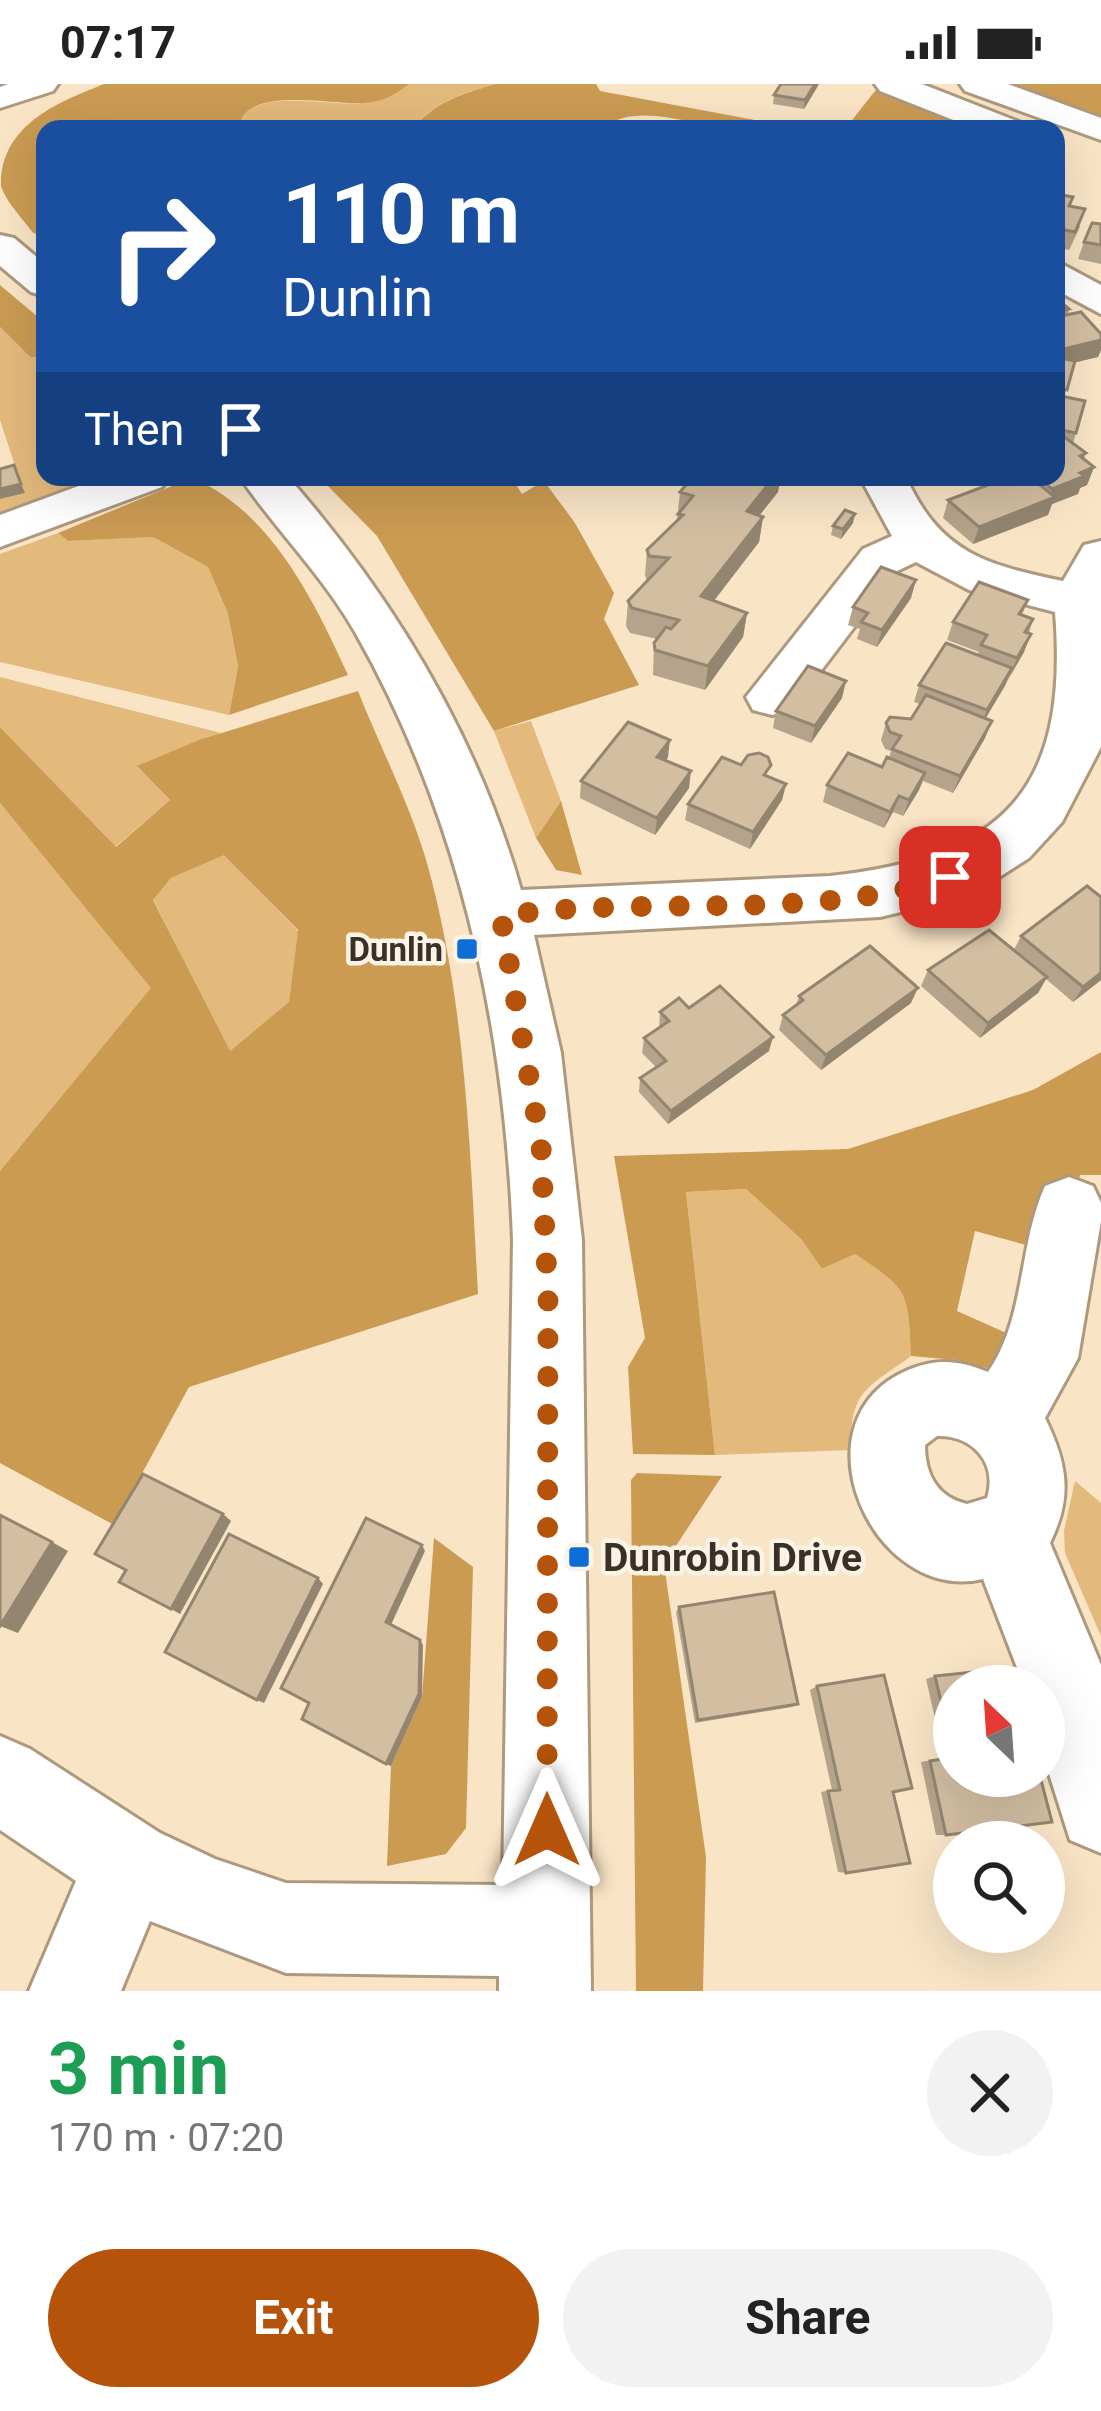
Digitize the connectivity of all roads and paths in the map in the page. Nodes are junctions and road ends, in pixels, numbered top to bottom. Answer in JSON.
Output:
{"nodes":[{"id":1,"x":41,"y":84,"type":"edge"},
{"id":2,"x":892,"y":84,"type":"edge"},
{"id":3,"x":977,"y":84,"type":"edge"},
{"id":4,"x":3,"y":99,"type":"edge"},
{"id":5,"x":984,"y":120,"type":"edge"},
{"id":6,"x":1101,"y":130,"type":"edge"},
{"id":7,"x":1065,"y":152,"type":"edge"},
{"id":8,"x":1101,"y":166,"type":"edge"},
{"id":9,"x":0,"y":246,"type":"edge"},
{"id":10,"x":36,"y":276,"type":"edge"},
{"id":11,"x":1065,"y":279,"type":"edge"},
{"id":12,"x":1101,"y":302,"type":"edge"},
{"id":13,"x":122,"y":486,"type":"edge"},
{"id":14,"x":271,"y":486,"type":"edge"},
{"id":15,"x":888,"y":486,"type":"edge"},
{"id":16,"x":0,"y":532,"type":"edge"},
{"id":17,"x":917,"y":543,"type":"junction"},
{"id":18,"x":1090,"y":578,"type":"edge"},
{"id":19,"x":772,"y":697,"type":"dead end"},
{"id":20,"x":501,"y":916,"type":"junction"},
{"id":21,"x":1069,"y":1208,"type":"dead end"},
{"id":22,"x":1000,"y":1419,"type":"junction"},
{"id":23,"x":1002,"y":1535,"type":"junction"},
{"id":24,"x":0,"y":1779,"type":"edge"},
{"id":25,"x":1101,"y":1808,"type":"edge"},
{"id":26,"x":129,"y":1864,"type":"junction"},
{"id":27,"x":546,"y":1958,"type":"edge"},
{"id":28,"x":75,"y":1991,"type":"edge"}],
"edges":[{"from":1,"to":4,"type":"street"},
{"from":2,"to":5,"type":"street"},
{"from":3,"to":6,"type":"street"},
{"from":7,"to":8,"type":"street"},
{"from":9,"to":10,"type":"street"},
{"from":11,"to":12,"type":"street"},
{"from":13,"to":16,"type":"street"},
{"from":14,"to":20,"type":"street"},
{"from":15,"to":17,"type":"street"},
{"from":17,"to":18,"type":"street"},
{"from":17,"to":19,"type":"street"},
{"from":18,"to":20,"type":"street"},
{"from":20,"to":27,"type":"street"},
{"from":21,"to":22,"type":"street"},
{"from":22,"to":23,"type":"street"},
{"from":22,"to":23,"type":"street"},
{"from":23,"to":25,"type":"street"},
{"from":24,"to":26,"type":"street"},
{"from":26,"to":27,"type":"street"},
{"from":26,"to":28,"type":"street"}]}
